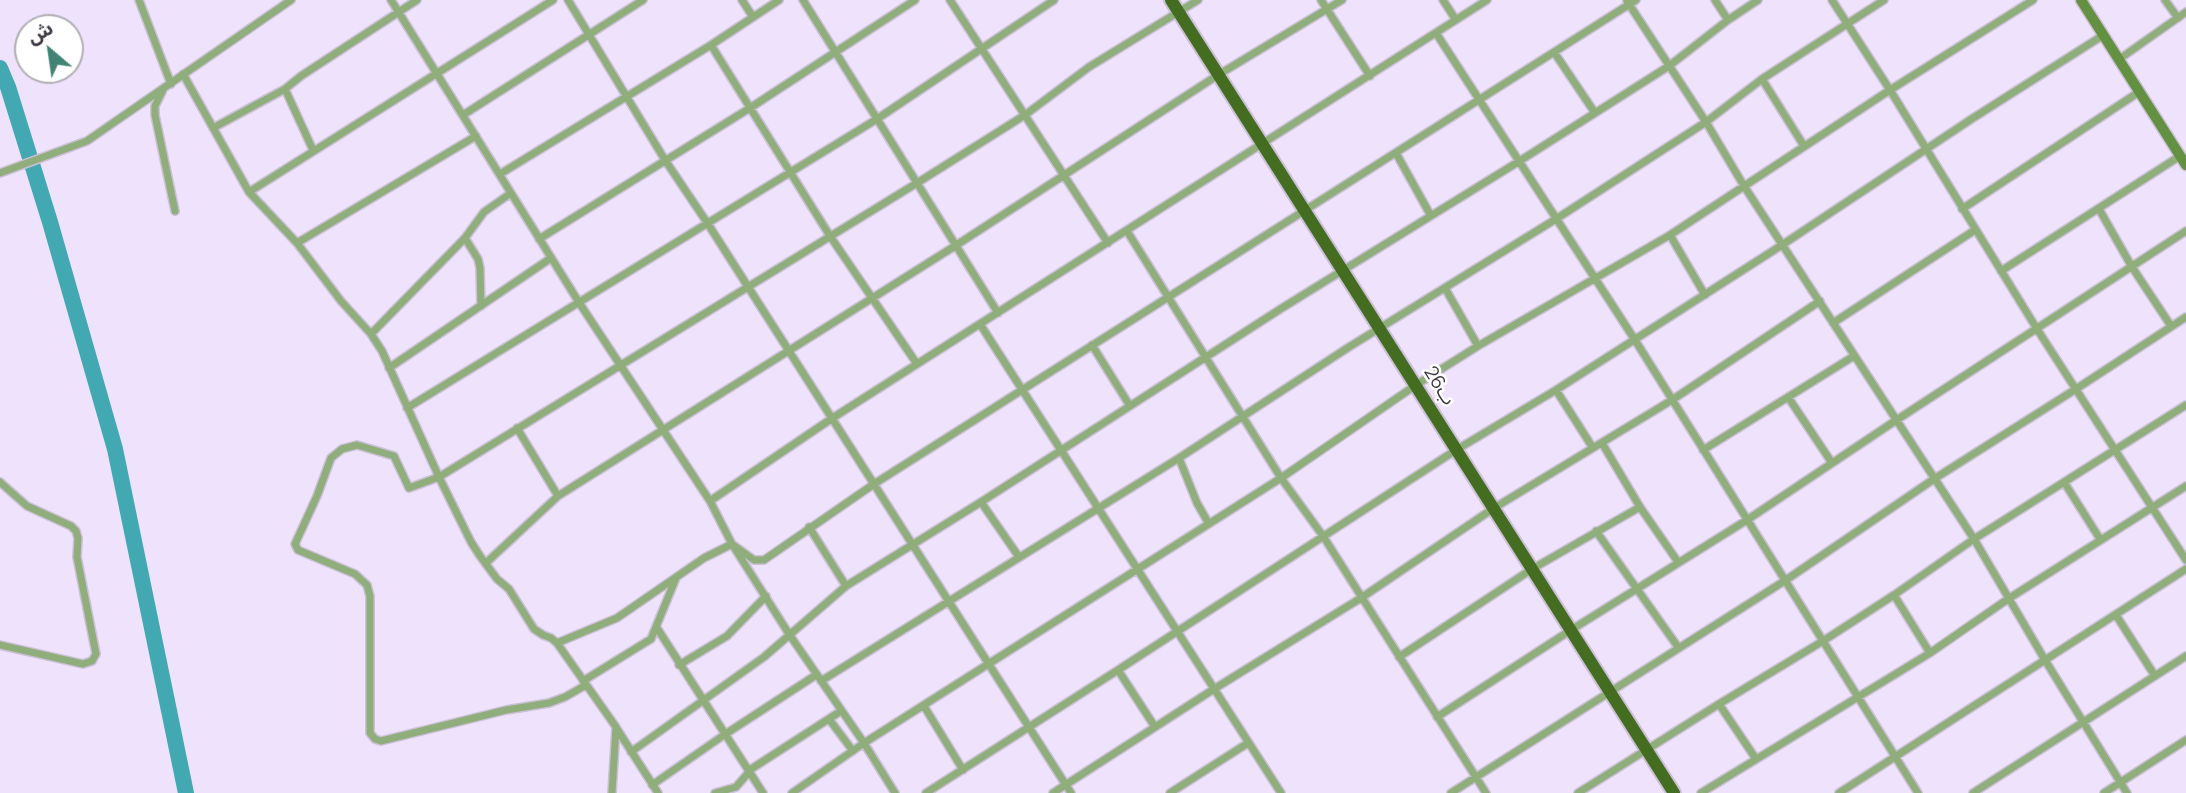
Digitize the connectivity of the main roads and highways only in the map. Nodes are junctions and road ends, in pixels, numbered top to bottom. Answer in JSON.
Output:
{"nodes":[{"id":1,"x":1171,"y":0,"type":"edge"},
{"id":2,"x":2081,"y":0,"type":"edge"},
{"id":3,"x":2183,"y":161,"type":"edge"},
{"id":4,"x":1674,"y":793,"type":"edge"}],
"edges":[{"from":1,"to":4,"type":"highway","name":"26ب"},
{"from":2,"to":3,"type":"main road"}]}
